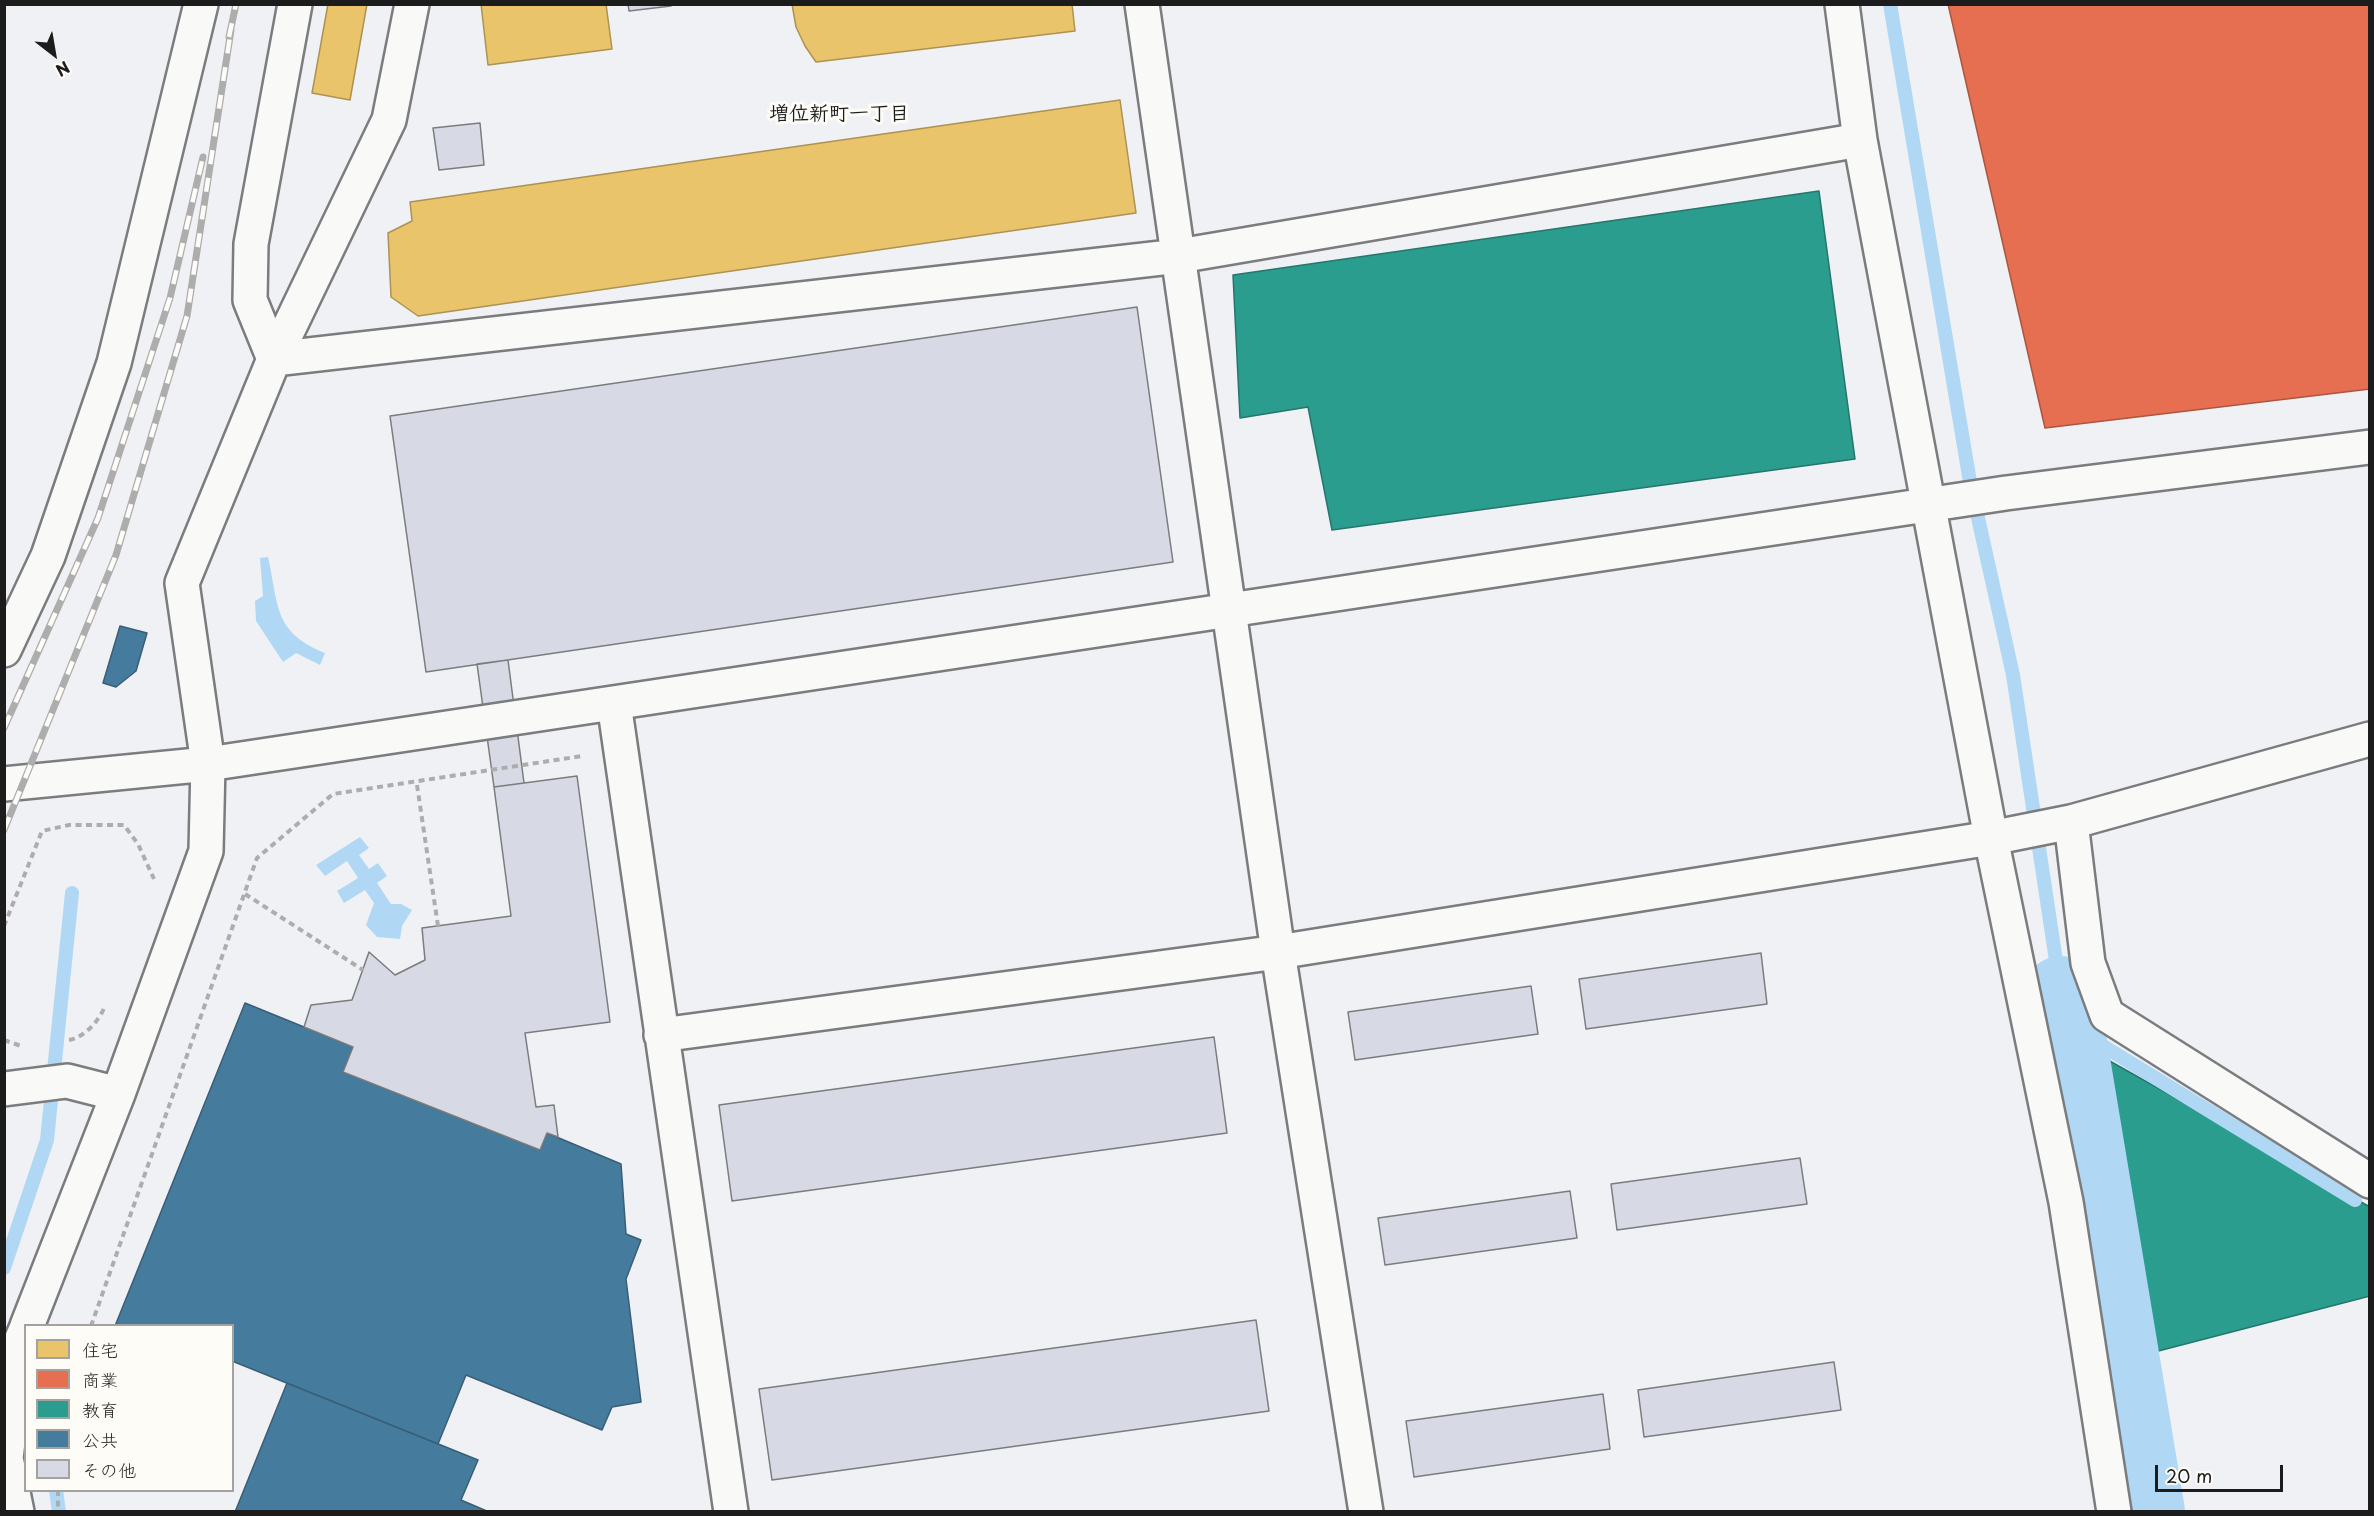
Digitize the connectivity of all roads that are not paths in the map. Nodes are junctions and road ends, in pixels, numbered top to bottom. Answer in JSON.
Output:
{"nodes":[{"id":1,"x":201,"y":4,"type":"edge"},
{"id":2,"x":295,"y":4,"type":"edge"},
{"id":3,"x":412,"y":4,"type":"edge"},
{"id":4,"x":1142,"y":4,"type":"edge"},
{"id":5,"x":1842,"y":4,"type":"edge"},
{"id":6,"x":1860,"y":140,"type":"junction"},
{"id":7,"x":1179,"y":256,"type":"junction"},
{"id":8,"x":274,"y":359,"type":"junction"},
{"id":9,"x":2370,"y":447,"type":"edge"},
{"id":10,"x":1929,"y":505,"type":"junction"},
{"id":11,"x":1231,"y":610,"type":"junction"},
{"id":12,"x":4,"y":650,"type":"edge"},
{"id":13,"x":614,"y":703,"type":"junction"},
{"id":14,"x":2370,"y":739,"type":"edge"},
{"id":15,"x":208,"y":764,"type":"junction"},
{"id":16,"x":4,"y":784,"type":"edge"},
{"id":17,"x":2071,"y":822,"type":"junction"},
{"id":18,"x":1992,"y":838,"type":"junction"},
{"id":19,"x":1278,"y":952,"type":"junction"},
{"id":20,"x":661,"y":1035,"type":"junction"},
{"id":21,"x":4,"y":1089,"type":"edge"},
{"id":22,"x":118,"y":1094,"type":"junction"},
{"id":23,"x":2370,"y":1181,"type":"edge"},
{"id":24,"x":27,"y":1324,"type":"edge"},
{"id":25,"x":24,"y":1332,"type":"edge"},
{"id":26,"x":9,"y":1396,"type":"edge"},
{"id":27,"x":17,"y":1512,"type":"edge"},
{"id":28,"x":731,"y":1512,"type":"edge"},
{"id":29,"x":1366,"y":1512,"type":"edge"},
{"id":30,"x":2114,"y":1512,"type":"edge"}],
"edges":[{"from":1,"to":12,"type":"street"},
{"from":2,"to":8,"type":"street"},
{"from":3,"to":8,"type":"street"},
{"from":4,"to":7,"type":"street"},
{"from":5,"to":6,"type":"street"},
{"from":6,"to":7,"type":"street"},
{"from":6,"to":10,"type":"street"},
{"from":7,"to":8,"type":"street"},
{"from":7,"to":11,"type":"street"},
{"from":8,"to":15,"type":"street"},
{"from":9,"to":10,"type":"street"},
{"from":10,"to":11,"type":"street"},
{"from":10,"to":18,"type":"street"},
{"from":11,"to":13,"type":"street"},
{"from":11,"to":19,"type":"street"},
{"from":13,"to":15,"type":"street"},
{"from":13,"to":20,"type":"street"},
{"from":14,"to":17,"type":"street"},
{"from":15,"to":16,"type":"street"},
{"from":15,"to":22,"type":"street"},
{"from":17,"to":18,"type":"street"},
{"from":17,"to":23,"type":"street"},
{"from":18,"to":19,"type":"street"},
{"from":18,"to":30,"type":"street"},
{"from":19,"to":20,"type":"street"},
{"from":19,"to":29,"type":"street"},
{"from":20,"to":28,"type":"street"},
{"from":21,"to":22,"type":"street"},
{"from":22,"to":24,"type":"street"},
{"from":25,"to":26,"type":"street"},
{"from":26,"to":27,"type":"street"}]}
